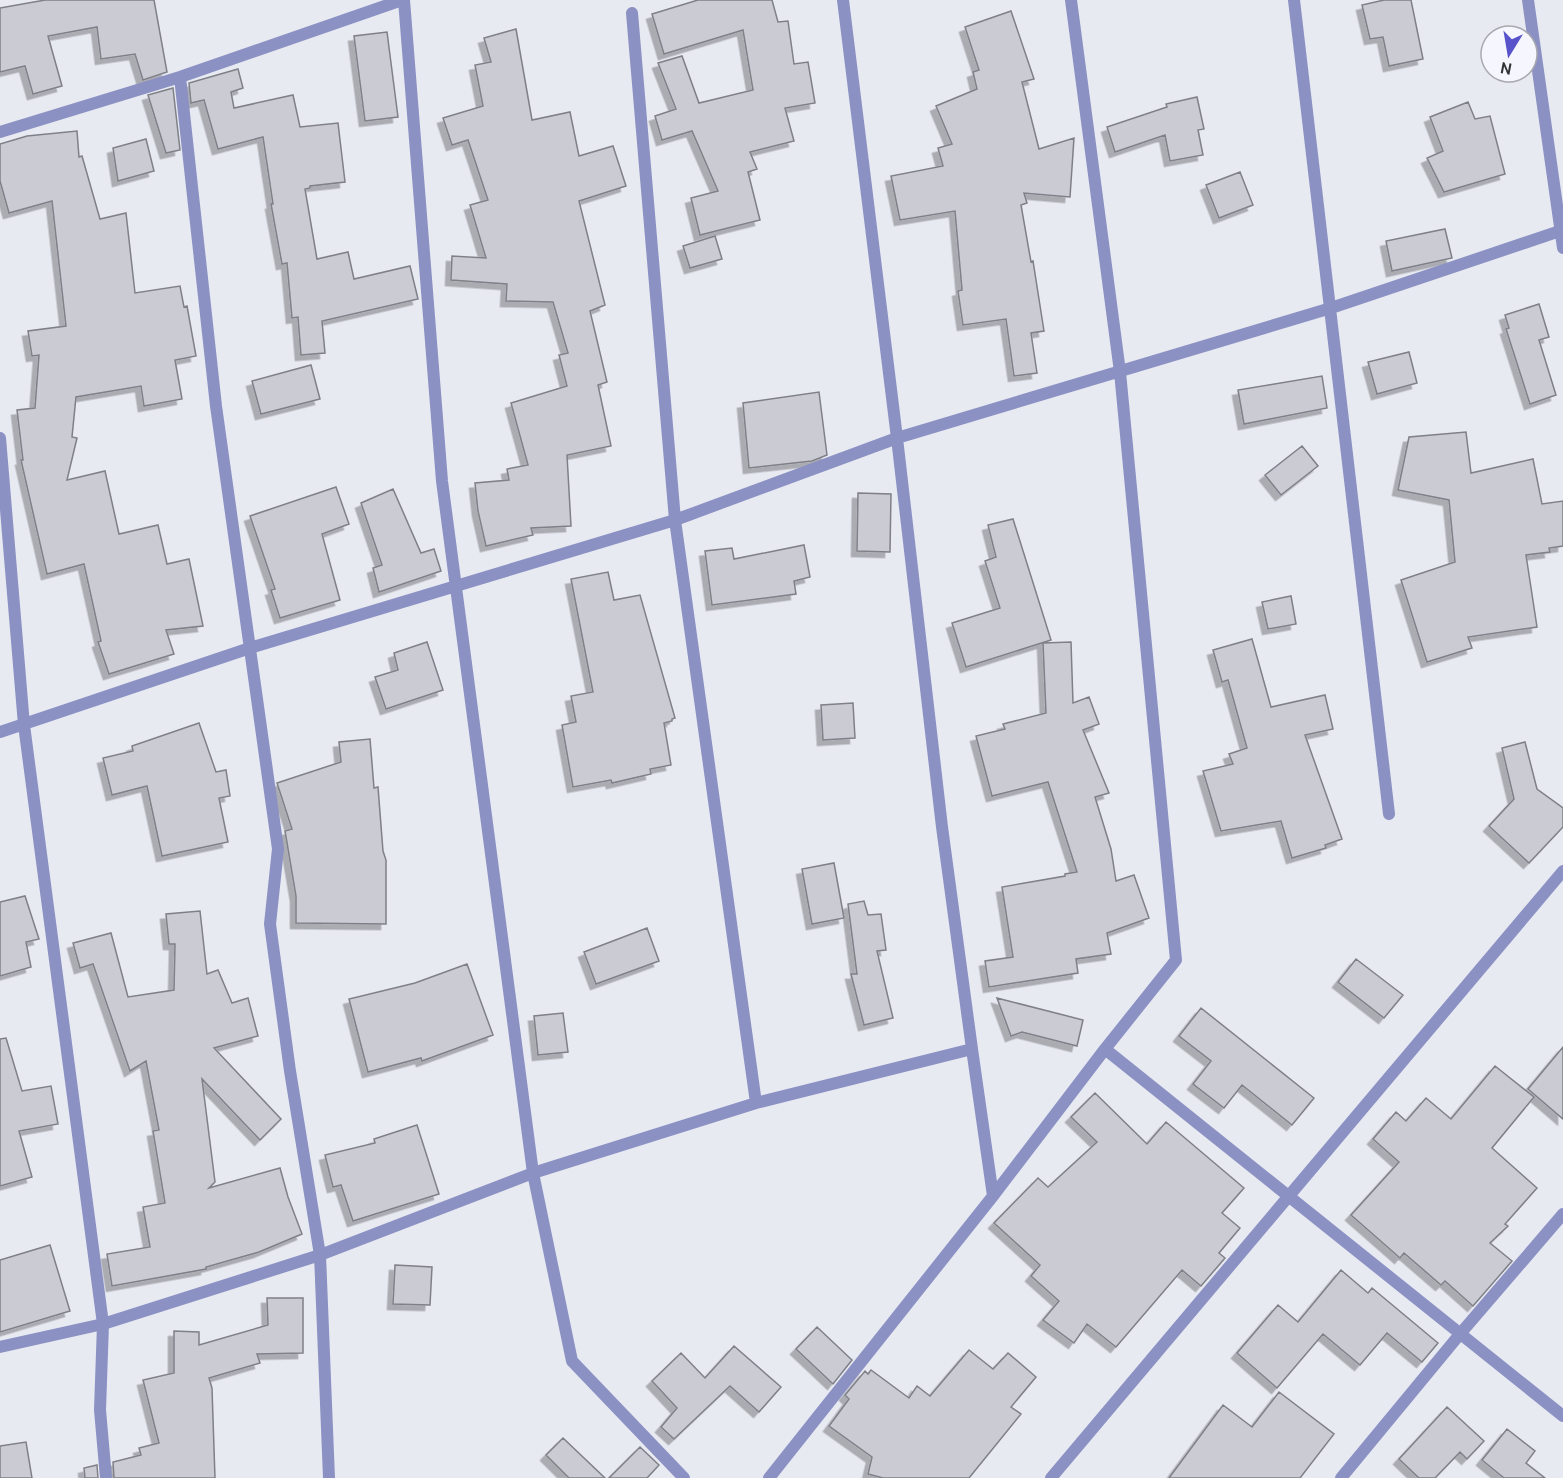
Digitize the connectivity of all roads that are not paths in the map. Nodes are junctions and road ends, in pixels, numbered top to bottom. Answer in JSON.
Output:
{"nodes":[{"id":1,"x":403,"y":0,"type":"edge"},
{"id":2,"x":843,"y":0,"type":"edge"},
{"id":3,"x":1071,"y":0,"type":"edge"},
{"id":4,"x":1294,"y":0,"type":"edge"},
{"id":5,"x":1528,"y":0,"type":"edge"},
{"id":6,"x":632,"y":13,"type":"dead end"},
{"id":7,"x":180,"y":77,"type":"junction"},
{"id":8,"x":0,"y":132,"type":"edge"},
{"id":9,"x":1562,"y":230,"type":"edge"},
{"id":10,"x":1563,"y":248,"type":"edge"},
{"id":11,"x":1331,"y":308,"type":"junction"},
{"id":12,"x":1120,"y":372,"type":"junction"},
{"id":13,"x":0,"y":438,"type":"edge"},
{"id":14,"x":897,"y":438,"type":"junction"},
{"id":15,"x":675,"y":520,"type":"junction"},
{"id":16,"x":457,"y":587,"type":"junction"},
{"id":17,"x":250,"y":648,"type":"junction"},
{"id":18,"x":24,"y":725,"type":"junction"},
{"id":19,"x":0,"y":732,"type":"edge"},
{"id":20,"x":1389,"y":814,"type":"dead end"},
{"id":21,"x":1563,"y":871,"type":"edge"},
{"id":22,"x":972,"y":1049,"type":"junction"},
{"id":23,"x":1105,"y":1049,"type":"junction"},
{"id":24,"x":756,"y":1103,"type":"junction"},
{"id":25,"x":533,"y":1173,"type":"junction"},
{"id":26,"x":1289,"y":1195,"type":"junction"},
{"id":27,"x":993,"y":1196,"type":"junction"},
{"id":28,"x":1563,"y":1214,"type":"edge"},
{"id":29,"x":320,"y":1255,"type":"junction"},
{"id":30,"x":103,"y":1324,"type":"junction"},
{"id":31,"x":1460,"y":1334,"type":"junction"},
{"id":32,"x":0,"y":1347,"type":"edge"},
{"id":33,"x":1563,"y":1416,"type":"edge"},
{"id":34,"x":106,"y":1478,"type":"edge"},
{"id":35,"x":329,"y":1478,"type":"edge"},
{"id":36,"x":684,"y":1478,"type":"edge"},
{"id":37,"x":769,"y":1478,"type":"edge"},
{"id":38,"x":1051,"y":1478,"type":"edge"},
{"id":39,"x":1341,"y":1478,"type":"edge"}],
"edges":[{"from":1,"to":7,"type":"street"},
{"from":1,"to":16,"type":"street"},
{"from":2,"to":14,"type":"street"},
{"from":3,"to":12,"type":"street"},
{"from":4,"to":11,"type":"street"},
{"from":5,"to":9,"type":"street"},
{"from":6,"to":15,"type":"street"},
{"from":7,"to":8,"type":"street"},
{"from":7,"to":17,"type":"street"},
{"from":9,"to":10,"type":"street"},
{"from":9,"to":11,"type":"street"},
{"from":11,"to":12,"type":"street"},
{"from":11,"to":20,"type":"street"},
{"from":12,"to":14,"type":"street"},
{"from":12,"to":23,"type":"street"},
{"from":13,"to":18,"type":"street"},
{"from":14,"to":15,"type":"street"},
{"from":14,"to":22,"type":"street"},
{"from":15,"to":16,"type":"street"},
{"from":15,"to":24,"type":"street"},
{"from":16,"to":17,"type":"street"},
{"from":16,"to":25,"type":"street"},
{"from":17,"to":18,"type":"street"},
{"from":17,"to":29,"type":"street"},
{"from":18,"to":19,"type":"street"},
{"from":18,"to":30,"type":"street"},
{"from":21,"to":26,"type":"street"},
{"from":22,"to":24,"type":"street"},
{"from":22,"to":27,"type":"street"},
{"from":23,"to":26,"type":"street"},
{"from":23,"to":27,"type":"street"},
{"from":24,"to":25,"type":"street"},
{"from":25,"to":29,"type":"street"},
{"from":25,"to":36,"type":"street"},
{"from":26,"to":31,"type":"street"},
{"from":26,"to":38,"type":"street"},
{"from":27,"to":37,"type":"street"},
{"from":28,"to":31,"type":"street"},
{"from":29,"to":30,"type":"street"},
{"from":29,"to":35,"type":"street"},
{"from":30,"to":32,"type":"street"},
{"from":30,"to":34,"type":"street"},
{"from":31,"to":33,"type":"street"},
{"from":31,"to":39,"type":"street"}]}
